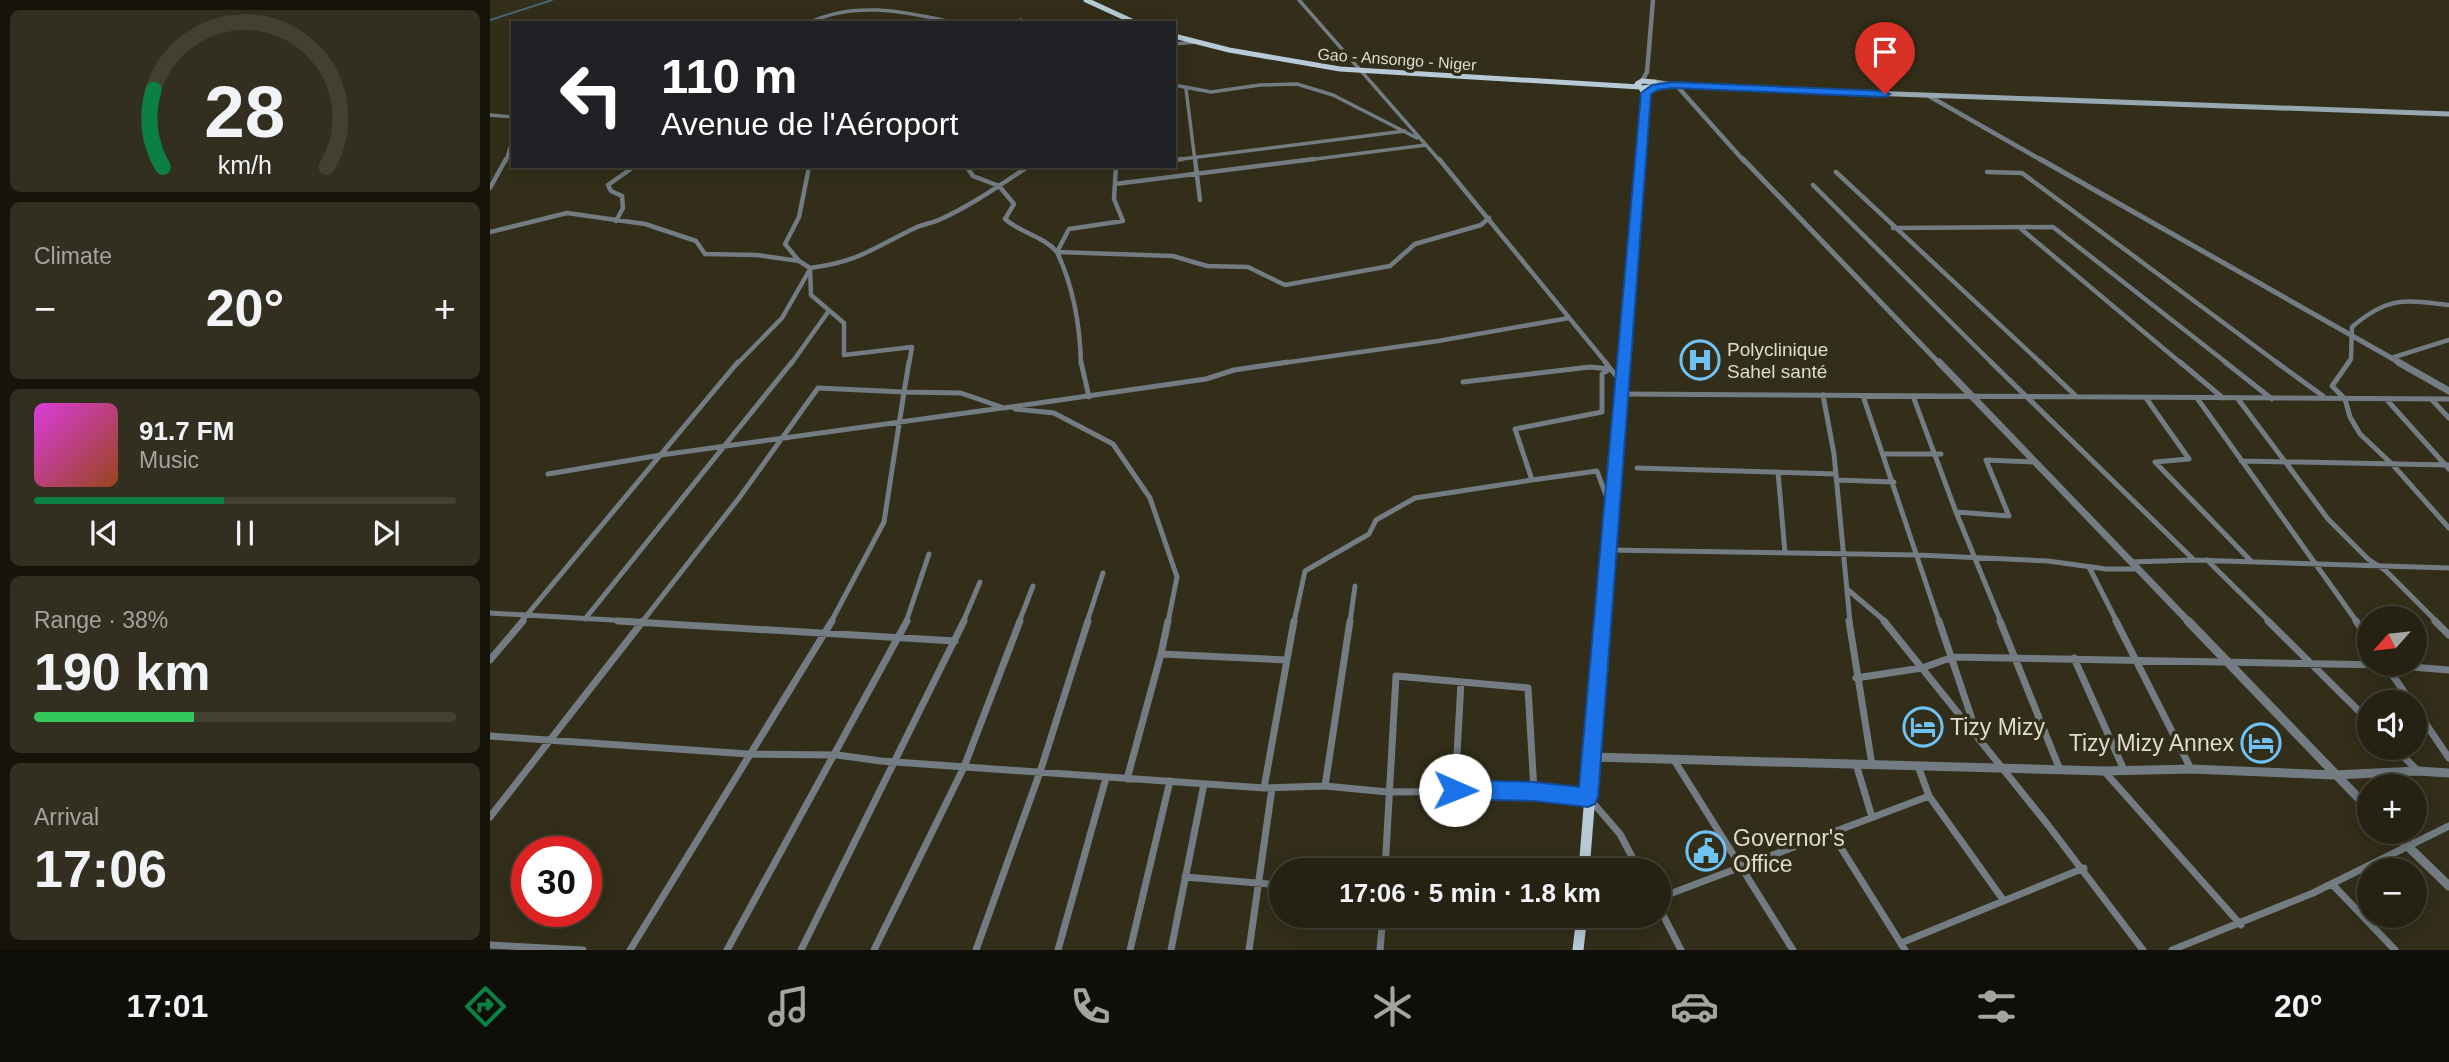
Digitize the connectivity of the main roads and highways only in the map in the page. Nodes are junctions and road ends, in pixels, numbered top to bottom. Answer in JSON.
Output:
{"nodes":[{"id":1,"x":1086,"y":0,"type":"edge"},
{"id":2,"x":1131,"y":21,"type":"edge"},
{"id":3,"x":1176,"y":37,"type":"edge"},
{"id":4,"x":1647,"y":86,"type":"junction"},
{"id":5,"x":2449,"y":114,"type":"edge"},
{"id":6,"x":1585,"y":858,"type":"edge"},
{"id":7,"x":1581,"y":928,"type":"edge"},
{"id":8,"x":1578,"y":950,"type":"edge"}],
"edges":[{"from":1,"to":2,"type":"main road"},
{"from":3,"to":4,"type":"main road","name":"Gao - Ansongo - Niger"},
{"from":4,"to":5,"type":"main road"},
{"from":4,"to":6,"type":"main road"},
{"from":7,"to":8,"type":"main road"}]}
